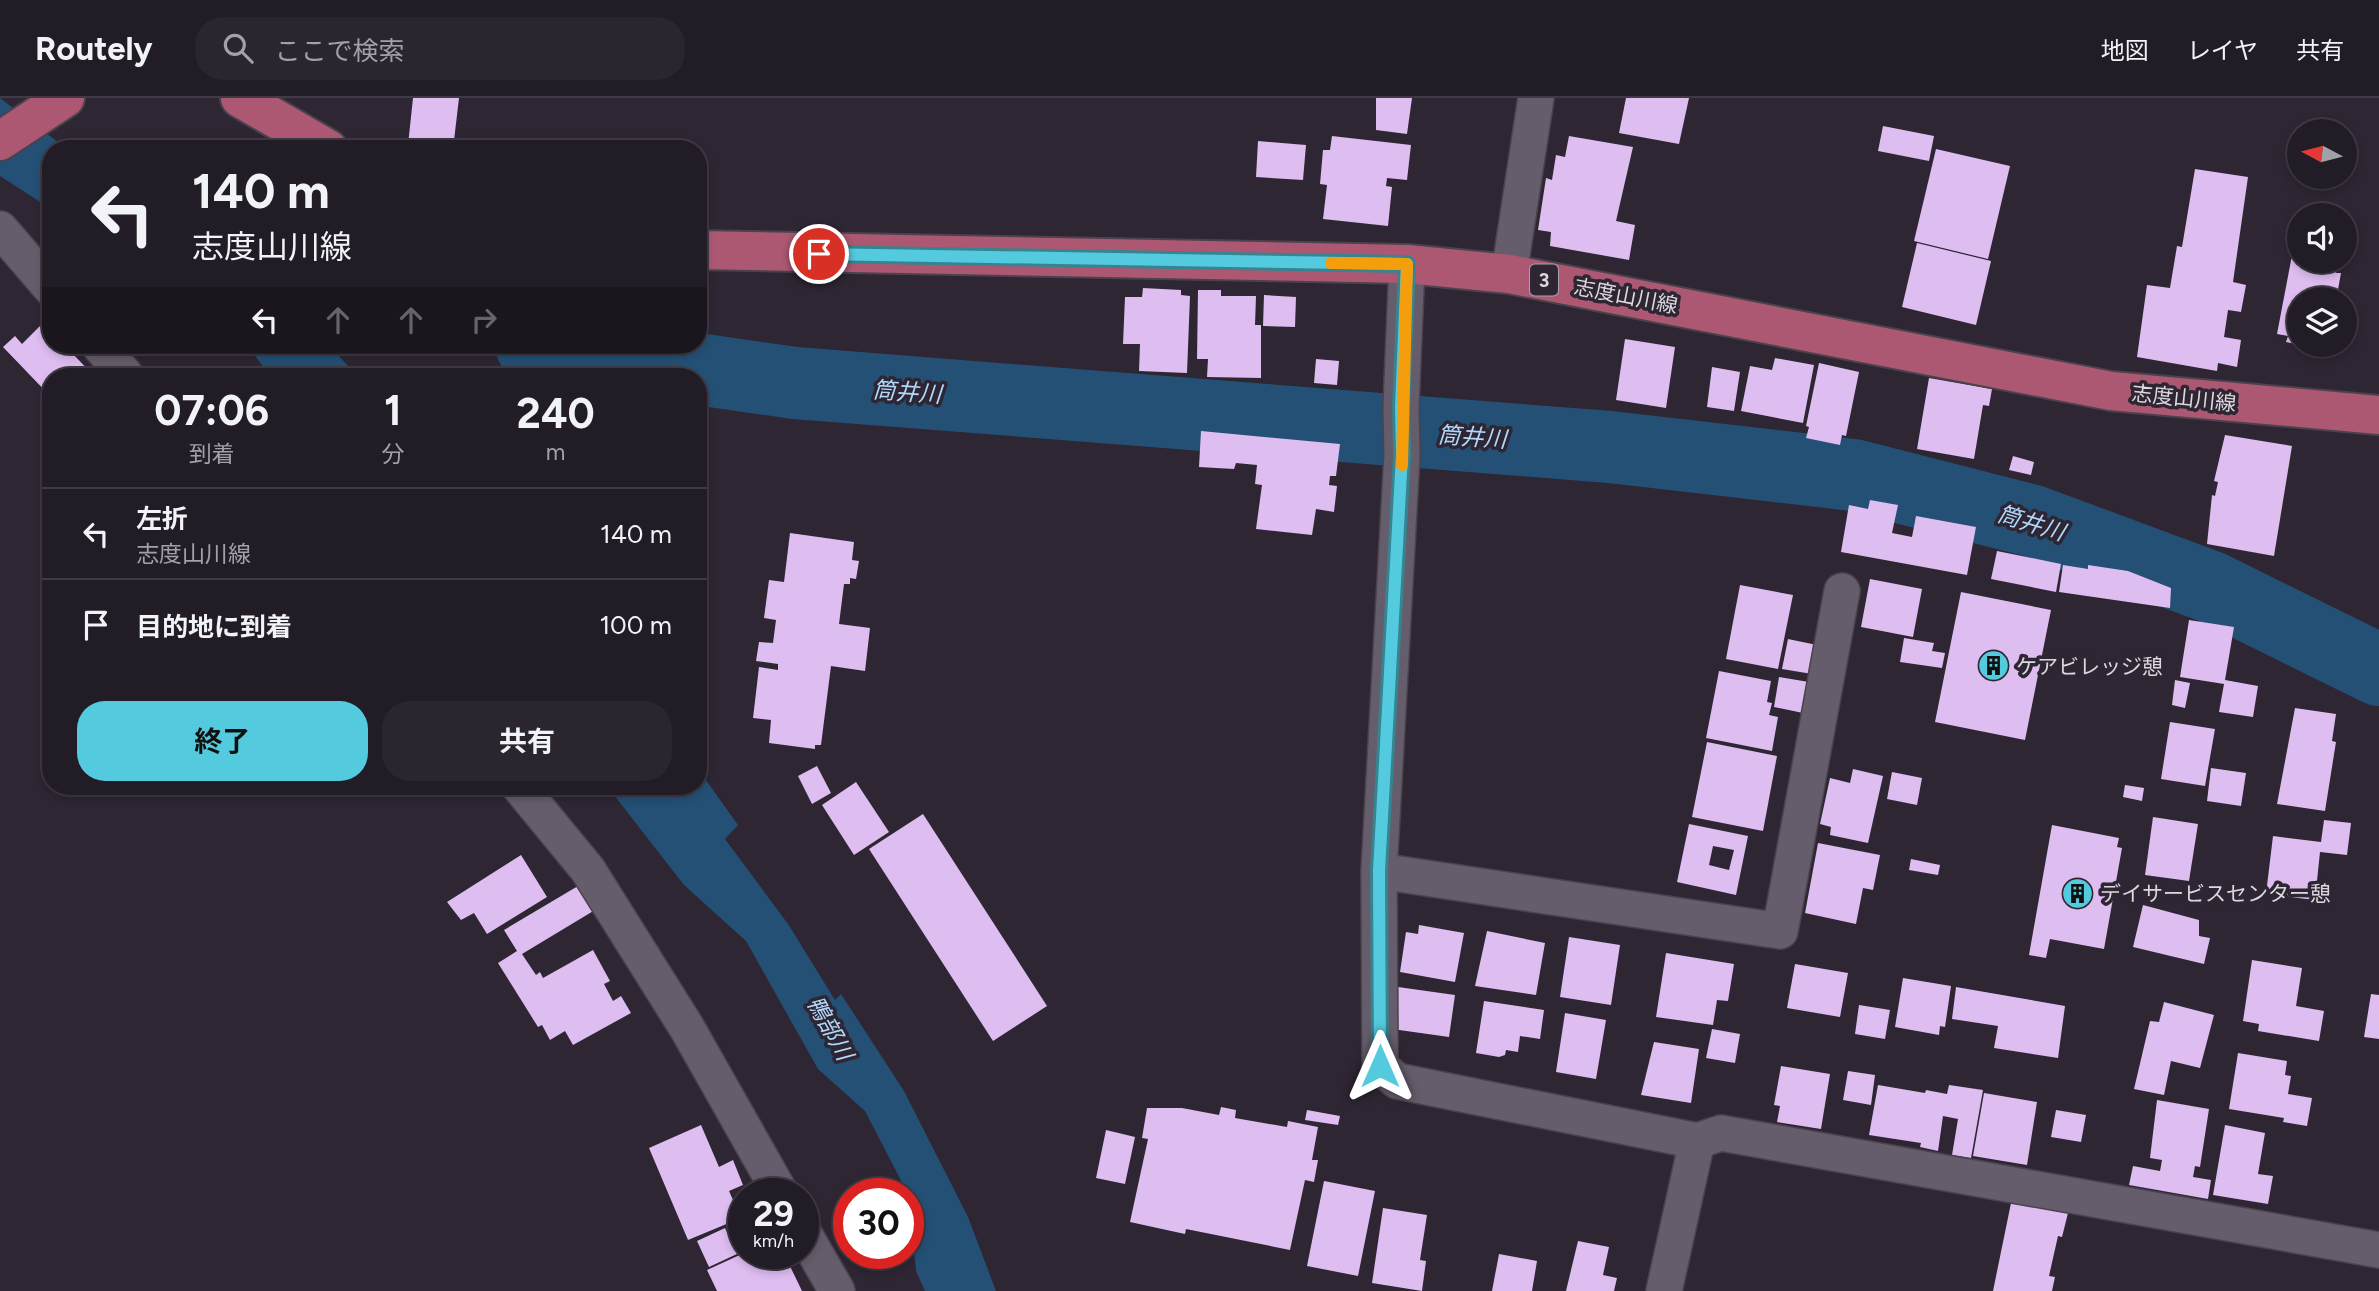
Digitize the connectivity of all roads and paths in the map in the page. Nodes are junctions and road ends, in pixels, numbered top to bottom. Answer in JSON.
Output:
{"nodes":[{"id":1,"x":65,"y":98,"type":"edge"},
{"id":2,"x":240,"y":98,"type":"edge"},
{"id":3,"x":1536,"y":98,"type":"edge"},
{"id":4,"x":312,"y":140,"type":"edge"},
{"id":5,"x":0,"y":141,"type":"edge"},
{"id":6,"x":0,"y":229,"type":"edge"},
{"id":7,"x":707,"y":250,"type":"edge"},
{"id":8,"x":1407,"y":264,"type":"junction"},
{"id":9,"x":1509,"y":274,"type":"junction"},
{"id":10,"x":42,"y":278,"type":"edge"},
{"id":11,"x":107,"y":354,"type":"edge"},
{"id":12,"x":119,"y":368,"type":"edge"},
{"id":13,"x":2379,"y":415,"type":"edge"},
{"id":14,"x":1842,"y":591,"type":"dead end"},
{"id":15,"x":526,"y":795,"type":"edge"},
{"id":16,"x":1379,"y":871,"type":"junction"},
{"id":17,"x":1697,"y":1142,"type":"junction"},
{"id":18,"x":772,"y":1178,"type":"edge"},
{"id":19,"x":2379,"y":1250,"type":"edge"},
{"id":20,"x":819,"y":1260,"type":"edge"},
{"id":21,"x":837,"y":1291,"type":"edge"},
{"id":22,"x":1664,"y":1291,"type":"edge"}],
"edges":[{"from":1,"to":5,"type":"main road"},
{"from":2,"to":4,"type":"main road"},
{"from":3,"to":9,"type":"street"},
{"from":6,"to":10,"type":"street"},
{"from":7,"to":8,"type":"main road","name":"志度山川線","number":"3"},
{"from":8,"to":9,"type":"main road","name":"志度山川線","number":"3"},
{"from":8,"to":16,"type":"street"},
{"from":9,"to":13,"type":"main road","name":"志度山川線","number":"3"},
{"from":11,"to":12,"type":"street"},
{"from":14,"to":16,"type":"street"},
{"from":15,"to":18,"type":"street"},
{"from":16,"to":17,"type":"street"},
{"from":17,"to":19,"type":"street"},
{"from":17,"to":22,"type":"street"},
{"from":20,"to":21,"type":"street"}]}
